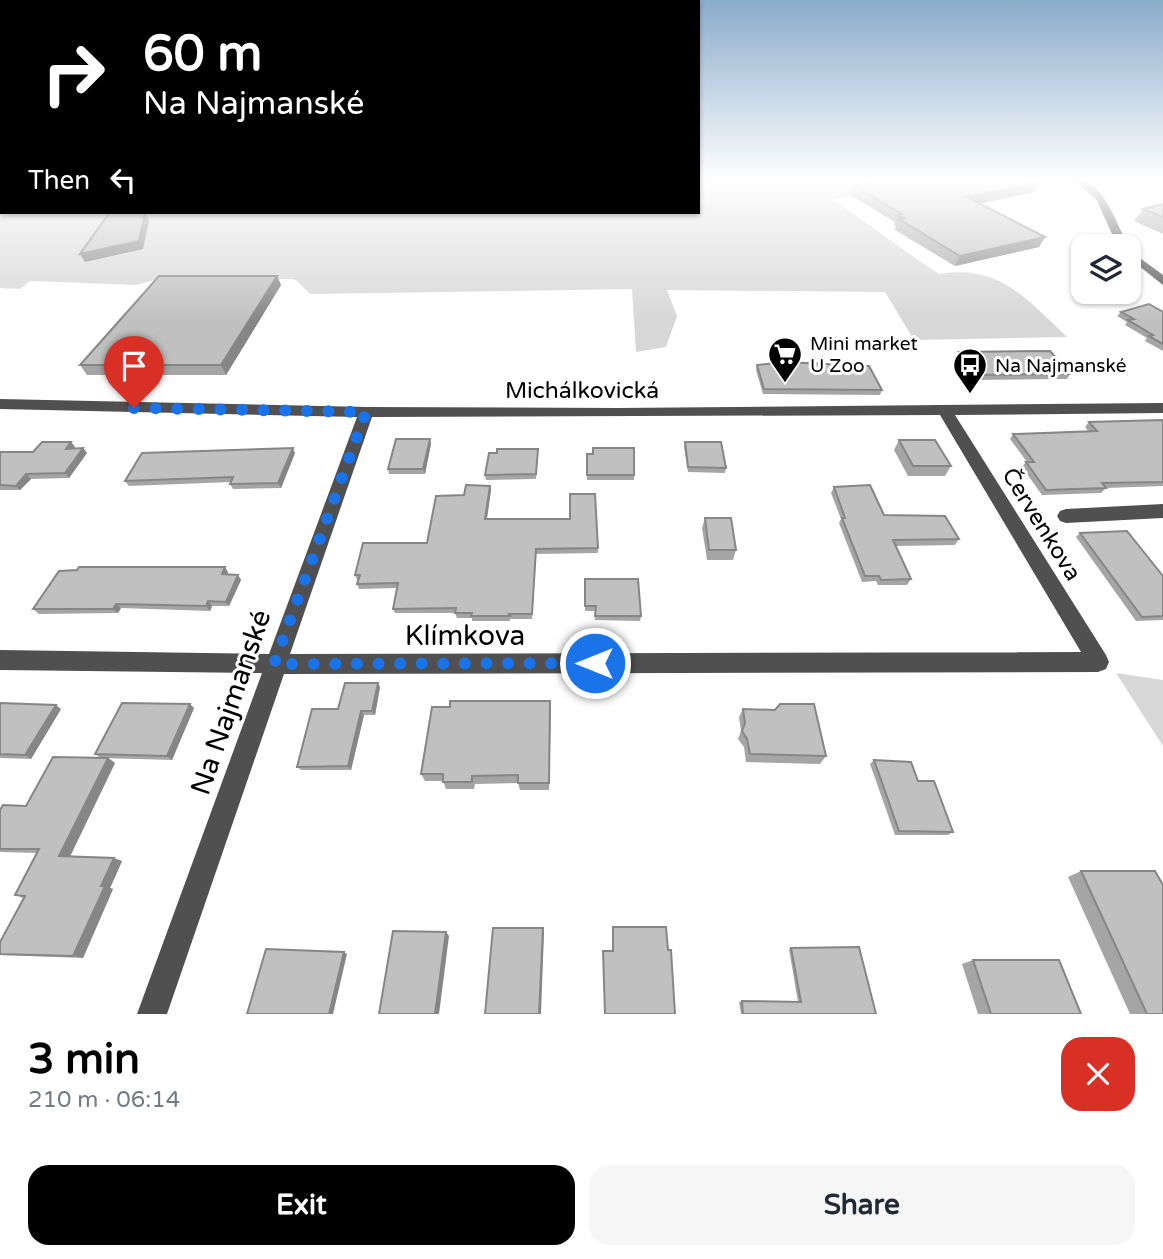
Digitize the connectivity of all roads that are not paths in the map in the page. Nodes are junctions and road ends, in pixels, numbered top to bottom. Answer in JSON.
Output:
{"nodes":[{"id":1,"x":1141,"y":263,"type":"edge"},
{"id":2,"x":1163,"y":281,"type":"edge"},
{"id":3,"x":0,"y":404,"type":"edge"},
{"id":4,"x":1163,"y":408,"type":"edge"},
{"id":5,"x":945,"y":411,"type":"junction"},
{"id":6,"x":366,"y":412,"type":"junction"},
{"id":7,"x":1163,"y":511,"type":"edge"},
{"id":8,"x":1066,"y":516,"type":"dead end"},
{"id":9,"x":0,"y":660,"type":"edge"},
{"id":10,"x":1098,"y":662,"type":"joint"},
{"id":11,"x":274,"y":664,"type":"junction"},
{"id":12,"x":152,"y":1014,"type":"edge"}],
"edges":[{"from":1,"to":2,"type":"street"},
{"from":3,"to":6,"type":"street","name":"Michálkovická"},
{"from":4,"to":5,"type":"street","name":"Michálkovická"},
{"from":5,"to":6,"type":"street","name":"Michálkovická"},
{"from":5,"to":10,"type":"street","name":"Červenkova"},
{"from":6,"to":11,"type":"street","name":"Na Najmanské"},
{"from":7,"to":8,"type":"street"},
{"from":9,"to":11,"type":"street","name":"Klímkova"},
{"from":10,"to":11,"type":"street","name":"Klímkova"},
{"from":11,"to":12,"type":"street","name":"Na Najmanské"}]}
